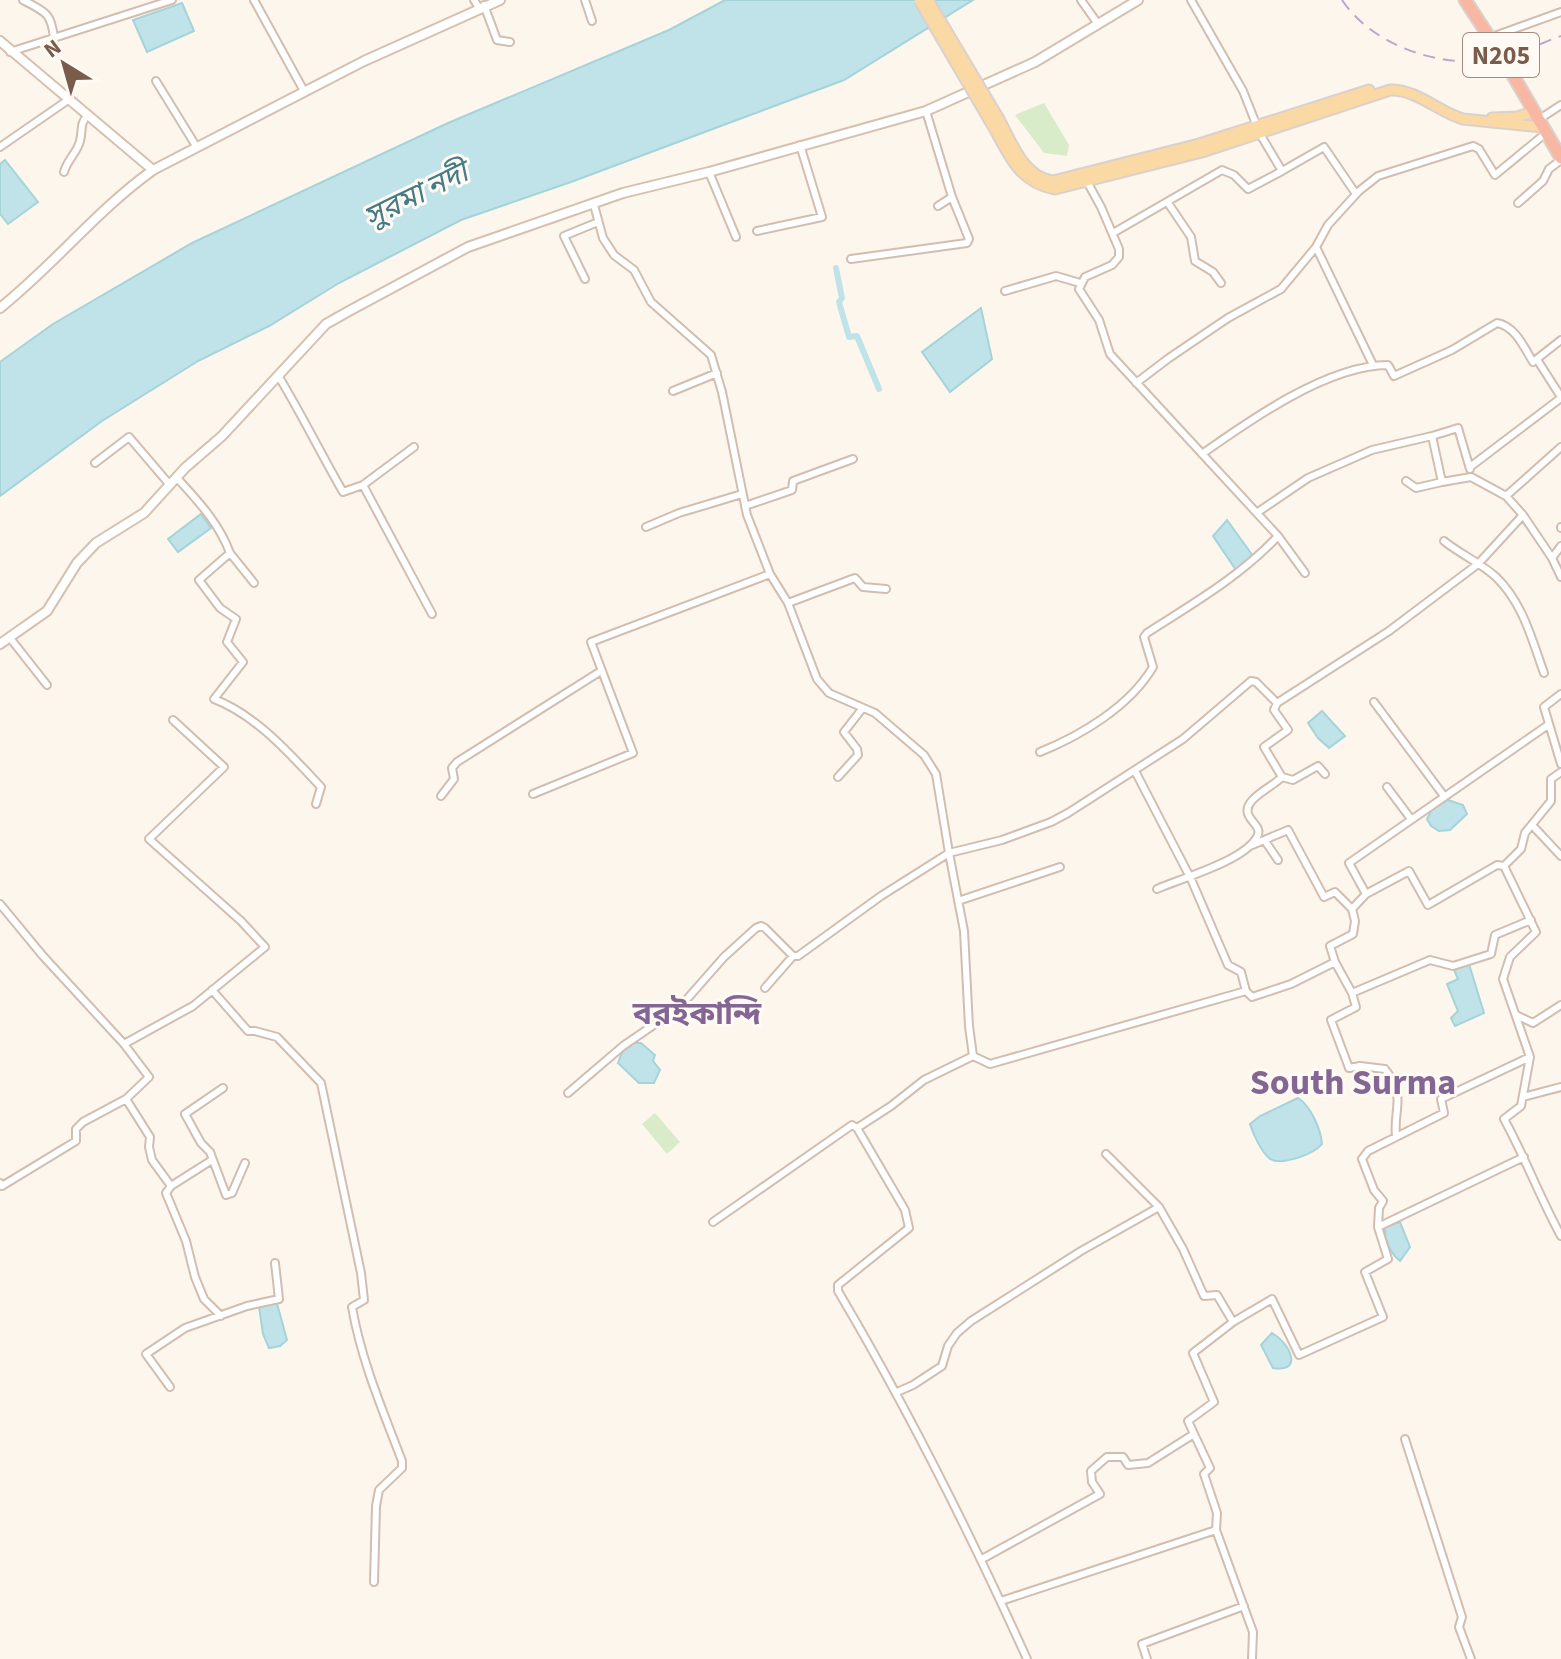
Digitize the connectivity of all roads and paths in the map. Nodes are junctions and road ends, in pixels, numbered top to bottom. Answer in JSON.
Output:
{"nodes":[{"id":1,"x":23,"y":0,"type":"edge"},
{"id":2,"x":172,"y":0,"type":"edge"},
{"id":3,"x":254,"y":0,"type":"edge"},
{"id":4,"x":500,"y":0,"type":"edge"},
{"id":5,"x":585,"y":0,"type":"edge"},
{"id":6,"x":919,"y":0,"type":"edge"},
{"id":7,"x":928,"y":0,"type":"edge"},
{"id":8,"x":1081,"y":0,"type":"edge"},
{"id":9,"x":1138,"y":0,"type":"edge"},
{"id":10,"x":1191,"y":0,"type":"edge"},
{"id":11,"x":1465,"y":0,"type":"edge"},
{"id":12,"x":163,"y":2,"type":"edge"},
{"id":13,"x":479,"y":4,"type":"edge"},
{"id":14,"x":1561,"y":12,"type":"edge"},
{"id":15,"x":592,"y":21,"type":"dead end"},
{"id":16,"x":1098,"y":24,"type":"junction"},
{"id":17,"x":54,"y":38,"type":"junction"},
{"id":18,"x":1489,"y":38,"type":"junction"},
{"id":19,"x":0,"y":41,"type":"edge"},
{"id":20,"x":510,"y":42,"type":"dead end"},
{"id":21,"x":10,"y":52,"type":"junction"},
{"id":22,"x":156,"y":81,"type":"dead end"},
{"id":23,"x":304,"y":91,"type":"junction"},
{"id":24,"x":68,"y":100,"type":"junction"},
{"id":25,"x":1561,"y":105,"type":"edge"},
{"id":26,"x":926,"y":111,"type":"junction"},
{"id":27,"x":88,"y":115,"type":"junction"},
{"id":28,"x":995,"y":121,"type":"junction"},
{"id":29,"x":1540,"y":123,"type":"junction"},
{"id":30,"x":1258,"y":130,"type":"junction"},
{"id":31,"x":800,"y":145,"type":"junction"},
{"id":32,"x":196,"y":146,"type":"junction"},
{"id":33,"x":0,"y":147,"type":"edge"},
{"id":34,"x":1561,"y":159,"type":"edge"},
{"id":35,"x":153,"y":170,"type":"junction"},
{"id":36,"x":1282,"y":171,"type":"junction"},
{"id":37,"x":64,"y":172,"type":"dead end"},
{"id":38,"x":709,"y":172,"type":"junction"},
{"id":39,"x":1085,"y":179,"type":"junction"},
{"id":40,"x":1356,"y":194,"type":"junction"},
{"id":41,"x":952,"y":197,"type":"junction"},
{"id":42,"x":1168,"y":203,"type":"junction"},
{"id":43,"x":1518,"y":203,"type":"dead end"},
{"id":44,"x":594,"y":205,"type":"junction"},
{"id":45,"x":938,"y":206,"type":"dead end"},
{"id":46,"x":598,"y":222,"type":"junction"},
{"id":47,"x":757,"y":231,"type":"dead end"},
{"id":48,"x":1113,"y":233,"type":"junction"},
{"id":49,"x":736,"y":237,"type":"dead end"},
{"id":50,"x":1316,"y":247,"type":"junction"},
{"id":51,"x":851,"y":259,"type":"dead end"},
{"id":52,"x":585,"y":279,"type":"dead end"},
{"id":53,"x":1080,"y":283,"type":"junction"},
{"id":54,"x":1221,"y":283,"type":"dead end"},
{"id":55,"x":1005,"y":291,"type":"dead end"},
{"id":56,"x":0,"y":308,"type":"edge"},
{"id":57,"x":1561,"y":340,"type":"edge"},
{"id":58,"x":1538,"y":361,"type":"junction"},
{"id":59,"x":1373,"y":365,"type":"junction"},
{"id":60,"x":717,"y":373,"type":"junction"},
{"id":61,"x":279,"y":377,"type":"junction"},
{"id":62,"x":1136,"y":383,"type":"junction"},
{"id":63,"x":673,"y":391,"type":"dead end"},
{"id":64,"x":1561,"y":398,"type":"edge"},
{"id":65,"x":1432,"y":436,"type":"junction"},
{"id":66,"x":414,"y":447,"type":"dead end"},
{"id":67,"x":1561,"y":447,"type":"edge"},
{"id":68,"x":1202,"y":454,"type":"junction"},
{"id":69,"x":853,"y":459,"type":"dead end"},
{"id":70,"x":95,"y":463,"type":"dead end"},
{"id":71,"x":1470,"y":467,"type":"junction"},
{"id":72,"x":1471,"y":477,"type":"junction"},
{"id":73,"x":177,"y":478,"type":"junction"},
{"id":74,"x":1406,"y":481,"type":"dead end"},
{"id":75,"x":1442,"y":482,"type":"junction"},
{"id":76,"x":170,"y":485,"type":"junction"},
{"id":77,"x":363,"y":485,"type":"junction"},
{"id":78,"x":742,"y":494,"type":"junction"},
{"id":79,"x":1506,"y":496,"type":"junction"},
{"id":80,"x":745,"y":506,"type":"junction"},
{"id":81,"x":1258,"y":512,"type":"junction"},
{"id":82,"x":1523,"y":515,"type":"junction"},
{"id":83,"x":646,"y":527,"type":"dead end"},
{"id":84,"x":1278,"y":536,"type":"junction"},
{"id":85,"x":1444,"y":541,"type":"dead end"},
{"id":86,"x":1561,"y":546,"type":"edge"},
{"id":87,"x":230,"y":553,"type":"junction"},
{"id":88,"x":1552,"y":558,"type":"junction"},
{"id":89,"x":1478,"y":564,"type":"junction"},
{"id":90,"x":1305,"y":573,"type":"dead end"},
{"id":91,"x":770,"y":574,"type":"junction"},
{"id":92,"x":1561,"y":577,"type":"edge"},
{"id":93,"x":254,"y":583,"type":"dead end"},
{"id":94,"x":886,"y":589,"type":"dead end"},
{"id":95,"x":788,"y":603,"type":"junction"},
{"id":96,"x":432,"y":614,"type":"dead end"},
{"id":97,"x":10,"y":638,"type":"junction"},
{"id":98,"x":0,"y":644,"type":"edge"},
{"id":99,"x":601,"y":671,"type":"junction"},
{"id":100,"x":1544,"y":673,"type":"dead end"},
{"id":101,"x":47,"y":685,"type":"dead end"},
{"id":102,"x":1561,"y":694,"type":"edge"},
{"id":103,"x":1374,"y":702,"type":"dead end"},
{"id":104,"x":1277,"y":703,"type":"junction"},
{"id":105,"x":862,"y":709,"type":"junction"},
{"id":106,"x":173,"y":720,"type":"dead end"},
{"id":107,"x":1548,"y":725,"type":"junction"},
{"id":108,"x":1040,"y":752,"type":"dead end"},
{"id":109,"x":1561,"y":764,"type":"edge"},
{"id":110,"x":1135,"y":771,"type":"junction"},
{"id":111,"x":1561,"y":772,"type":"edge"},
{"id":112,"x":1325,"y":774,"type":"dead end"},
{"id":113,"x":838,"y":777,"type":"dead end"},
{"id":114,"x":1282,"y":777,"type":"junction"},
{"id":115,"x":1387,"y":787,"type":"dead end"},
{"id":116,"x":533,"y":794,"type":"dead end"},
{"id":117,"x":441,"y":796,"type":"dead end"},
{"id":118,"x":1444,"y":796,"type":"junction"},
{"id":119,"x":316,"y":804,"type":"dead end"},
{"id":120,"x":1411,"y":819,"type":"junction"},
{"id":121,"x":1532,"y":825,"type":"junction"},
{"id":122,"x":1265,"y":841,"type":"junction"},
{"id":123,"x":1250,"y":846,"type":"junction"},
{"id":124,"x":949,"y":853,"type":"junction"},
{"id":125,"x":1561,"y":856,"type":"edge"},
{"id":126,"x":1278,"y":860,"type":"dead end"},
{"id":127,"x":1504,"y":866,"type":"junction"},
{"id":128,"x":1060,"y":867,"type":"dead end"},
{"id":129,"x":1189,"y":875,"type":"junction"},
{"id":130,"x":1157,"y":889,"type":"dead end"},
{"id":131,"x":1366,"y":894,"type":"junction"},
{"id":132,"x":958,"y":901,"type":"junction"},
{"id":133,"x":0,"y":904,"type":"edge"},
{"id":134,"x":1352,"y":909,"type":"junction"},
{"id":135,"x":1531,"y":920,"type":"junction"},
{"id":136,"x":793,"y":956,"type":"junction"},
{"id":137,"x":1335,"y":962,"type":"junction"},
{"id":138,"x":765,"y":988,"type":"dead end"},
{"id":139,"x":212,"y":990,"type":"junction"},
{"id":140,"x":1246,"y":991,"type":"junction"},
{"id":141,"x":1352,"y":993,"type":"junction"},
{"id":142,"x":1561,"y":1005,"type":"edge"},
{"id":143,"x":1515,"y":1015,"type":"junction"},
{"id":144,"x":124,"y":1044,"type":"junction"},
{"id":145,"x":973,"y":1056,"type":"junction"},
{"id":146,"x":1530,"y":1057,"type":"junction"},
{"id":147,"x":1561,"y":1087,"type":"edge"},
{"id":148,"x":223,"y":1088,"type":"dead end"},
{"id":149,"x":568,"y":1093,"type":"dead end"},
{"id":150,"x":1523,"y":1097,"type":"junction"},
{"id":151,"x":126,"y":1099,"type":"junction"},
{"id":152,"x":857,"y":1128,"type":"junction"},
{"id":153,"x":1396,"y":1137,"type":"junction"},
{"id":154,"x":1106,"y":1154,"type":"dead end"},
{"id":155,"x":1524,"y":1157,"type":"junction"},
{"id":156,"x":212,"y":1160,"type":"junction"},
{"id":157,"x":245,"y":1163,"type":"dead end"},
{"id":158,"x":0,"y":1183,"type":"edge"},
{"id":159,"x":171,"y":1186,"type":"junction"},
{"id":160,"x":1159,"y":1207,"type":"junction"},
{"id":161,"x":713,"y":1222,"type":"dead end"},
{"id":162,"x":1378,"y":1227,"type":"junction"},
{"id":163,"x":1561,"y":1236,"type":"edge"},
{"id":164,"x":275,"y":1263,"type":"dead end"},
{"id":165,"x":221,"y":1316,"type":"junction"},
{"id":166,"x":1233,"y":1322,"type":"junction"},
{"id":167,"x":170,"y":1387,"type":"dead end"},
{"id":168,"x":897,"y":1392,"type":"junction"},
{"id":169,"x":1194,"y":1434,"type":"junction"},
{"id":170,"x":1405,"y":1439,"type":"dead end"},
{"id":171,"x":1216,"y":1530,"type":"junction"},
{"id":172,"x":982,"y":1559,"type":"junction"},
{"id":173,"x":374,"y":1582,"type":"dead end"},
{"id":174,"x":1001,"y":1601,"type":"junction"},
{"id":175,"x":1244,"y":1606,"type":"junction"},
{"id":176,"x":1027,"y":1659,"type":"edge"},
{"id":177,"x":1147,"y":1659,"type":"edge"},
{"id":178,"x":1252,"y":1659,"type":"edge"},
{"id":179,"x":1471,"y":1659,"type":"edge"}],
"edges":[{"from":1,"to":17,"type":"street"},
{"from":2,"to":12,"type":"street"},
{"from":3,"to":23,"type":"street"},
{"from":4,"to":13,"type":"street"},
{"from":5,"to":15,"type":"street"},
{"from":6,"to":28,"type":"main road","bridge":true},
{"from":7,"to":28,"type":"main road","bridge":true},
{"from":8,"to":16,"type":"street"},
{"from":9,"to":16,"type":"street"},
{"from":10,"to":30,"type":"street"},
{"from":11,"to":18,"type":"highway","number":"N205"},
{"from":12,"to":17,"type":"street"},
{"from":13,"to":20,"type":"street"},
{"from":13,"to":23,"type":"street"},
{"from":14,"to":18,"type":"street"},
{"from":16,"to":26,"type":"street"},
{"from":17,"to":21,"type":"street"},
{"from":18,"to":29,"type":"highway","number":"N205"},
{"from":19,"to":21,"type":"street"},
{"from":21,"to":24,"type":"street"},
{"from":22,"to":32,"type":"street"},
{"from":23,"to":32,"type":"street"},
{"from":24,"to":27,"type":"street"},
{"from":24,"to":33,"type":"street"},
{"from":25,"to":29,"type":"street"},
{"from":26,"to":31,"type":"street"},
{"from":26,"to":41,"type":"street"},
{"from":27,"to":35,"type":"street"},
{"from":27,"to":37,"type":"street"},
{"from":28,"to":39,"type":"main road"},
{"from":29,"to":30,"type":"main road"},
{"from":29,"to":30,"type":"main road"},
{"from":29,"to":34,"type":"highway","number":"N205"},
{"from":29,"to":40,"type":"street"},
{"from":30,"to":36,"type":"street"},
{"from":30,"to":39,"type":"main road"},
{"from":31,"to":38,"type":"street"},
{"from":31,"to":47,"type":"street"},
{"from":32,"to":35,"type":"street"},
{"from":34,"to":43,"type":"street"},
{"from":35,"to":56,"type":"street"},
{"from":36,"to":40,"type":"street"},
{"from":36,"to":42,"type":"street"},
{"from":38,"to":44,"type":"street"},
{"from":38,"to":49,"type":"street"},
{"from":39,"to":48,"type":"street"},
{"from":40,"to":50,"type":"street"},
{"from":41,"to":45,"type":"street"},
{"from":41,"to":51,"type":"street"},
{"from":42,"to":48,"type":"street"},
{"from":42,"to":54,"type":"street"},
{"from":44,"to":46,"type":"street"},
{"from":44,"to":61,"type":"street"},
{"from":46,"to":52,"type":"street"},
{"from":46,"to":60,"type":"street"},
{"from":48,"to":53,"type":"street"},
{"from":50,"to":59,"type":"street"},
{"from":50,"to":62,"type":"street"},
{"from":53,"to":55,"type":"street"},
{"from":53,"to":62,"type":"street"},
{"from":57,"to":58,"type":"street"},
{"from":58,"to":59,"type":"street"},
{"from":58,"to":64,"type":"street"},
{"from":59,"to":68,"type":"street"},
{"from":60,"to":63,"type":"street"},
{"from":60,"to":78,"type":"street"},
{"from":61,"to":73,"type":"street"},
{"from":61,"to":77,"type":"street"},
{"from":62,"to":68,"type":"street"},
{"from":64,"to":71,"type":"street"},
{"from":65,"to":71,"type":"street"},
{"from":65,"to":75,"type":"street"},
{"from":65,"to":81,"type":"street"},
{"from":66,"to":77,"type":"street"},
{"from":67,"to":79,"type":"street"},
{"from":68,"to":81,"type":"street"},
{"from":69,"to":80,"type":"street"},
{"from":70,"to":76,"type":"street"},
{"from":71,"to":72,"type":"street"},
{"from":72,"to":75,"type":"street"},
{"from":72,"to":79,"type":"street"},
{"from":73,"to":76,"type":"street"},
{"from":73,"to":87,"type":"street"},
{"from":74,"to":75,"type":"street"},
{"from":76,"to":97,"type":"street"},
{"from":77,"to":96,"type":"street"},
{"from":78,"to":80,"type":"street"},
{"from":78,"to":83,"type":"street"},
{"from":79,"to":82,"type":"street"},
{"from":80,"to":91,"type":"street"},
{"from":81,"to":84,"type":"street"},
{"from":82,"to":88,"type":"street"},
{"from":82,"to":89,"type":"street"},
{"from":84,"to":90,"type":"street"},
{"from":84,"to":108,"type":"street"},
{"from":85,"to":89,"type":"street"},
{"from":86,"to":88,"type":"street"},
{"from":87,"to":93,"type":"street"},
{"from":87,"to":119,"type":"street"},
{"from":88,"to":92,"type":"street"},
{"from":89,"to":100,"type":"street"},
{"from":89,"to":104,"type":"street"},
{"from":91,"to":95,"type":"street"},
{"from":91,"to":99,"type":"street"},
{"from":94,"to":95,"type":"street"},
{"from":95,"to":105,"type":"street"},
{"from":97,"to":98,"type":"street"},
{"from":97,"to":101,"type":"street"},
{"from":99,"to":116,"type":"street"},
{"from":99,"to":117,"type":"street"},
{"from":102,"to":107,"type":"street"},
{"from":103,"to":118,"type":"street"},
{"from":104,"to":110,"type":"street"},
{"from":104,"to":114,"type":"street"},
{"from":105,"to":113,"type":"street"},
{"from":105,"to":124,"type":"street"},
{"from":106,"to":139,"type":"street"},
{"from":107,"to":109,"type":"street"},
{"from":107,"to":118,"type":"street"},
{"from":110,"to":124,"type":"street"},
{"from":110,"to":129,"type":"street"},
{"from":111,"to":121,"type":"street"},
{"from":112,"to":114,"type":"street"},
{"from":114,"to":123,"type":"street"},
{"from":115,"to":120,"type":"street"},
{"from":118,"to":120,"type":"street"},
{"from":120,"to":131,"type":"street"},
{"from":121,"to":125,"type":"street"},
{"from":121,"to":127,"type":"street"},
{"from":122,"to":123,"type":"street"},
{"from":122,"to":126,"type":"street"},
{"from":122,"to":134,"type":"street"},
{"from":123,"to":129,"type":"street"},
{"from":124,"to":132,"type":"street"},
{"from":124,"to":136,"type":"street"},
{"from":127,"to":131,"type":"street"},
{"from":127,"to":135,"type":"street"},
{"from":128,"to":132,"type":"street"},
{"from":129,"to":130,"type":"street"},
{"from":129,"to":140,"type":"street"},
{"from":131,"to":134,"type":"street"},
{"from":132,"to":145,"type":"street"},
{"from":133,"to":144,"type":"street"},
{"from":134,"to":137,"type":"street"},
{"from":135,"to":141,"type":"street"},
{"from":135,"to":143,"type":"street"},
{"from":136,"to":138,"type":"street"},
{"from":136,"to":149,"type":"street"},
{"from":137,"to":140,"type":"street"},
{"from":137,"to":141,"type":"street"},
{"from":139,"to":144,"type":"street"},
{"from":139,"to":173,"type":"street"},
{"from":140,"to":145,"type":"street"},
{"from":141,"to":153,"type":"street"},
{"from":142,"to":143,"type":"street"},
{"from":143,"to":146,"type":"street"},
{"from":144,"to":151,"type":"street"},
{"from":145,"to":152,"type":"street"},
{"from":146,"to":150,"type":"street"},
{"from":146,"to":153,"type":"street"},
{"from":147,"to":150,"type":"street"},
{"from":148,"to":156,"type":"street"},
{"from":150,"to":155,"type":"street"},
{"from":151,"to":158,"type":"street"},
{"from":151,"to":159,"type":"street"},
{"from":152,"to":161,"type":"street"},
{"from":152,"to":168,"type":"street"},
{"from":153,"to":162,"type":"street"},
{"from":154,"to":160,"type":"street"},
{"from":155,"to":162,"type":"street"},
{"from":155,"to":163,"type":"street"},
{"from":156,"to":157,"type":"street"},
{"from":156,"to":159,"type":"street"},
{"from":159,"to":165,"type":"street"},
{"from":160,"to":166,"type":"street"},
{"from":160,"to":168,"type":"street"},
{"from":162,"to":166,"type":"street"},
{"from":164,"to":165,"type":"street"},
{"from":165,"to":167,"type":"street"},
{"from":166,"to":169,"type":"street"},
{"from":168,"to":172,"type":"street"},
{"from":169,"to":171,"type":"street"},
{"from":169,"to":172,"type":"street"},
{"from":170,"to":179,"type":"street"},
{"from":171,"to":174,"type":"street"},
{"from":171,"to":175,"type":"street"},
{"from":172,"to":174,"type":"street"},
{"from":174,"to":176,"type":"street"},
{"from":175,"to":177,"type":"street"},
{"from":175,"to":178,"type":"street"}]}
